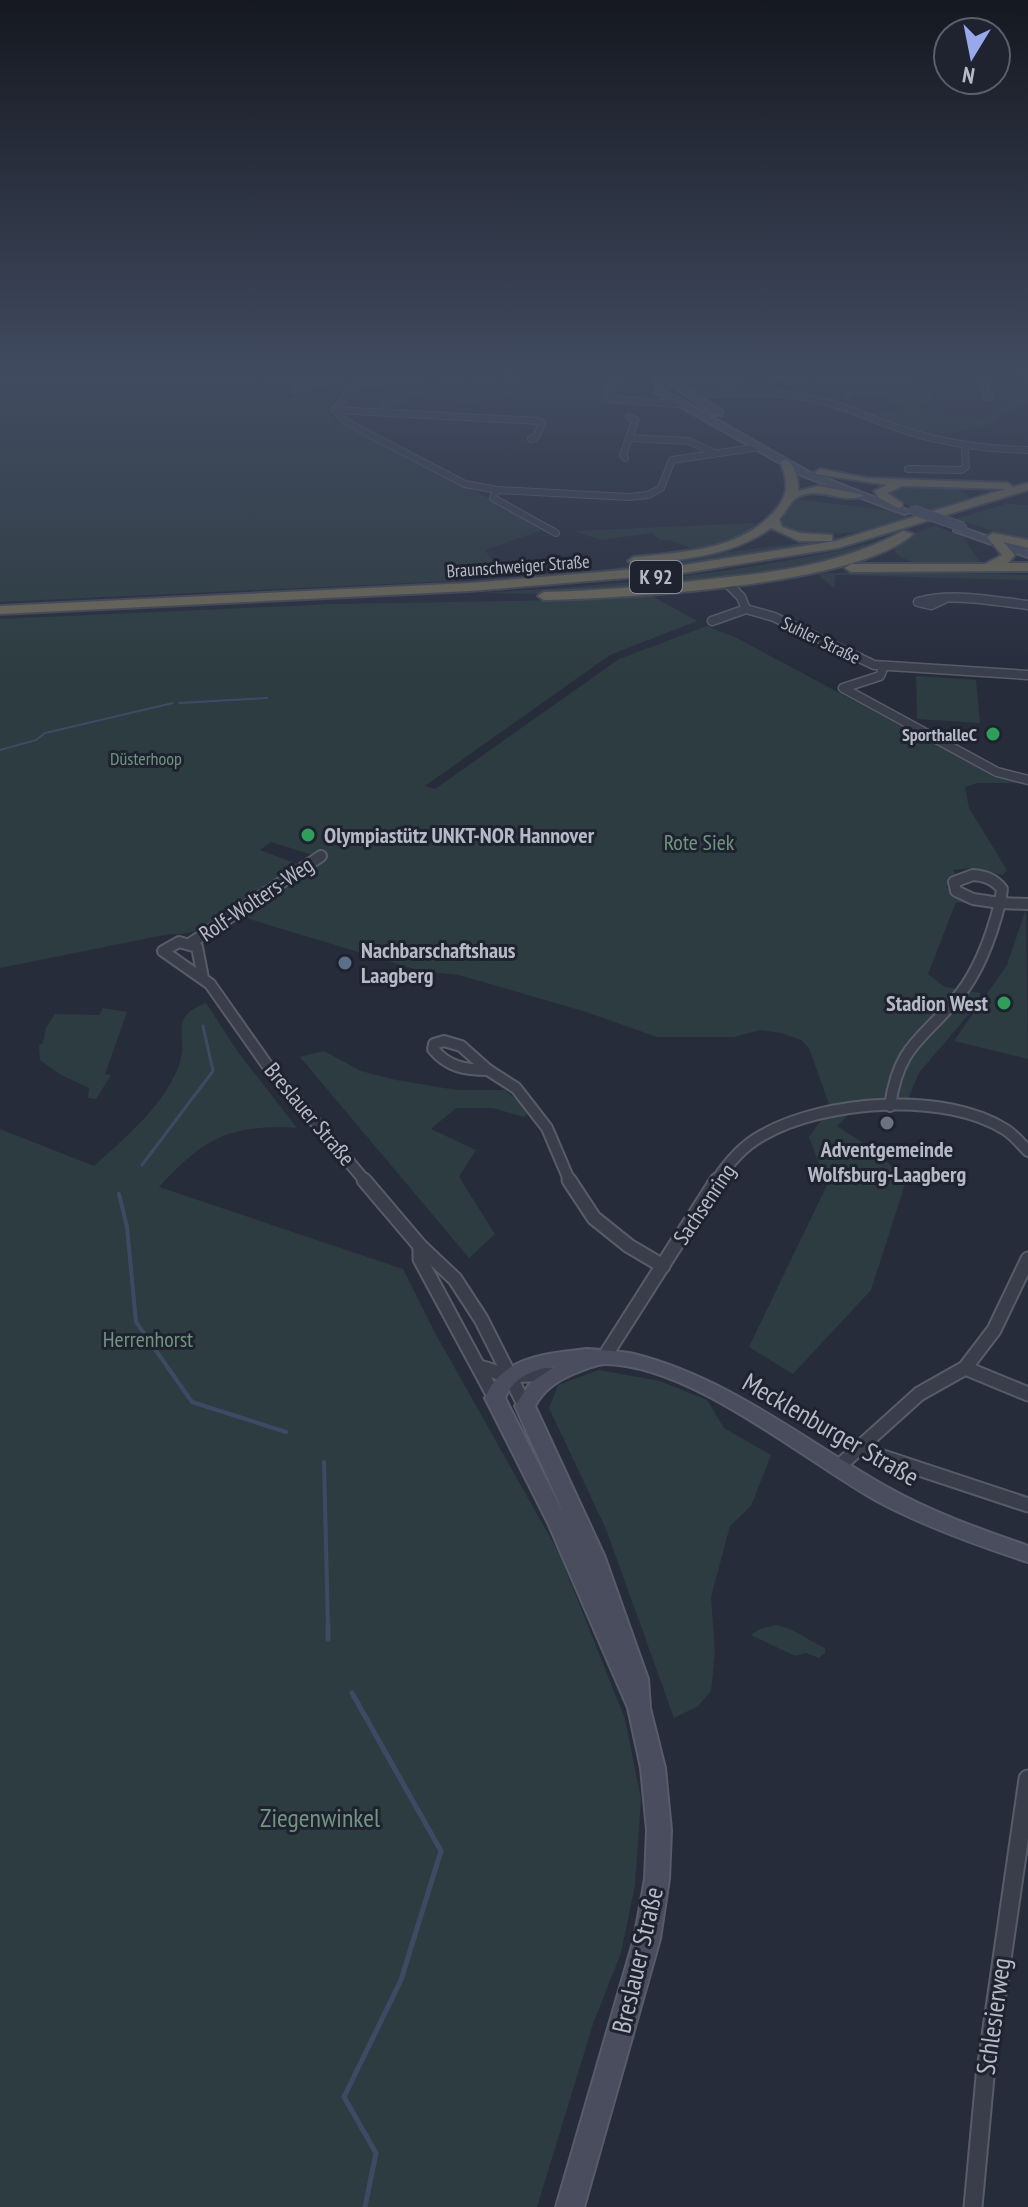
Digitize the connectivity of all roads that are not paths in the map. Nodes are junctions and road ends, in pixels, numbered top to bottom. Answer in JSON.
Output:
{"nodes":[{"id":1,"x":449,"y":476,"type":"edge"},
{"id":2,"x":664,"y":476,"type":"edge"},
{"id":3,"x":792,"y":476,"type":"edge"},
{"id":4,"x":816,"y":476,"type":"edge"},
{"id":5,"x":826,"y":476,"type":"edge"},
{"id":6,"x":916,"y":484,"type":"junction"},
{"id":7,"x":937,"y":485,"type":"junction"},
{"id":8,"x":1028,"y":487,"type":"edge"},
{"id":9,"x":845,"y":489,"type":"junction"},
{"id":10,"x":496,"y":490,"type":"junction"},
{"id":11,"x":791,"y":497,"type":"junction"},
{"id":12,"x":1016,"y":502,"type":"dead end"},
{"id":13,"x":963,"y":510,"type":"junction"},
{"id":14,"x":910,"y":516,"type":"junction"},
{"id":15,"x":774,"y":520,"type":"junction"},
{"id":16,"x":556,"y":533,"type":"dead end"},
{"id":17,"x":828,"y":538,"type":"junction"},
{"id":18,"x":991,"y":539,"type":"junction"},
{"id":19,"x":893,"y":543,"type":"junction"},
{"id":20,"x":1028,"y":549,"type":"edge"},
{"id":21,"x":705,"y":551,"type":"junction"},
{"id":22,"x":980,"y":565,"type":"junction"},
{"id":23,"x":945,"y":566,"type":"junction"},
{"id":24,"x":1028,"y":567,"type":"edge"},
{"id":25,"x":811,"y":570,"type":"junction"},
{"id":26,"x":725,"y":581,"type":"junction"},
{"id":27,"x":470,"y":587,"type":"junction"},
{"id":28,"x":388,"y":596,"type":"junction"},
{"id":29,"x":924,"y":598,"type":"dead end"},
{"id":30,"x":1028,"y":605,"type":"edge"},
{"id":31,"x":746,"y":609,"type":"junction"},
{"id":32,"x":0,"y":612,"type":"edge"},
{"id":33,"x":712,"y":621,"type":"dead end"},
{"id":34,"x":884,"y":666,"type":"junction"},
{"id":35,"x":1028,"y":675,"type":"edge"},
{"id":36,"x":1028,"y":780,"type":"edge"},
{"id":37,"x":321,"y":856,"type":"dead end"},
{"id":38,"x":1000,"y":904,"type":"junction"},
{"id":39,"x":1028,"y":904,"type":"edge"},
{"id":40,"x":191,"y":943,"type":"junction"},
{"id":41,"x":203,"y":978,"type":"junction"},
{"id":42,"x":488,"y":1070,"type":"dead end"},
{"id":43,"x":890,"y":1106,"type":"junction"},
{"id":44,"x":1028,"y":1151,"type":"edge"},
{"id":45,"x":420,"y":1246,"type":"junction"},
{"id":46,"x":1028,"y":1259,"type":"edge"},
{"id":47,"x":663,"y":1266,"type":"junction"},
{"id":48,"x":605,"y":1356,"type":"junction"},
{"id":49,"x":480,"y":1367,"type":"junction"},
{"id":50,"x":965,"y":1368,"type":"junction"},
{"id":51,"x":552,"y":1374,"type":"junction"},
{"id":52,"x":509,"y":1376,"type":"junction"},
{"id":53,"x":1028,"y":1394,"type":"edge"},
{"id":54,"x":495,"y":1398,"type":"junction"},
{"id":55,"x":525,"y":1406,"type":"junction"},
{"id":56,"x":859,"y":1449,"type":"junction"},
{"id":57,"x":837,"y":1468,"type":"junction"},
{"id":58,"x":1028,"y":1505,"type":"edge"},
{"id":59,"x":1028,"y":1554,"type":"edge"},
{"id":60,"x":639,"y":1708,"type":"junction"},
{"id":61,"x":1028,"y":1779,"type":"edge"},
{"id":62,"x":570,"y":2207,"type":"edge"},
{"id":63,"x":973,"y":2207,"type":"edge"}],
"edges":[{"from":1,"to":10,"type":"street"},
{"from":2,"to":10,"type":"street"},
{"from":3,"to":11,"type":"highway"},
{"from":4,"to":9,"type":"street"},
{"from":5,"to":9,"type":"highway"},
{"from":6,"to":7,"type":"highway"},
{"from":6,"to":9,"type":"highway"},
{"from":6,"to":14,"type":"highway"},
{"from":7,"to":8,"type":"highway"},
{"from":7,"to":13,"type":"highway"},
{"from":8,"to":13,"type":"highway","name":"Braunschweiger Straße","number":"K 92"},
{"from":9,"to":11,"type":"highway"},
{"from":9,"to":14,"type":"street"},
{"from":10,"to":16,"type":"street"},
{"from":11,"to":15,"type":"highway"},
{"from":12,"to":13,"type":"highway"},
{"from":13,"to":14,"type":"highway","name":"Braunschweiger Straße","number":"K 92"},
{"from":14,"to":17,"type":"highway"},
{"from":14,"to":18,"type":"street","bridge":true},
{"from":14,"to":19,"type":"highway"},
{"from":14,"to":27,"type":"highway","name":"Braunschweiger Straße","number":"K 92"},
{"from":14,"to":28,"type":"highway","name":"Braunschweiger Straße","number":"K 92"},
{"from":15,"to":17,"type":"highway"},
{"from":15,"to":21,"type":"highway"},
{"from":17,"to":21,"type":"highway"},
{"from":18,"to":20,"type":"highway"},
{"from":18,"to":22,"type":"highway"},
{"from":19,"to":23,"type":"highway"},
{"from":19,"to":25,"type":"highway"},
{"from":21,"to":27,"type":"highway"},
{"from":22,"to":23,"type":"highway"},
{"from":22,"to":24,"type":"highway"},
{"from":23,"to":25,"type":"highway"},
{"from":25,"to":26,"type":"highway"},
{"from":26,"to":28,"type":"highway"},
{"from":26,"to":31,"type":"street"},
{"from":27,"to":32,"type":"highway","name":"Braunschweiger Straße","number":"K 92"},
{"from":28,"to":32,"type":"highway","name":"Braunschweiger Straße","number":"K 92"},
{"from":29,"to":30,"type":"street"},
{"from":31,"to":33,"type":"street"},
{"from":31,"to":34,"type":"street","name":"Suhler Straße"},
{"from":34,"to":35,"type":"street","name":"Suhler Straße"},
{"from":34,"to":36,"type":"street"},
{"from":37,"to":40,"type":"street","name":"Rolf-Wolters-Weg"},
{"from":38,"to":38,"type":"street"},
{"from":38,"to":39,"type":"street"},
{"from":38,"to":43,"type":"street"},
{"from":40,"to":41,"type":"street","name":"Breslauer Straße"},
{"from":40,"to":41,"type":"street","name":"Breslauer Straße"},
{"from":41,"to":45,"type":"street","name":"Breslauer Straße"},
{"from":42,"to":47,"type":"street"},
{"from":43,"to":44,"type":"street","name":"Sachsenring"},
{"from":43,"to":47,"type":"street","name":"Sachsenring"},
{"from":45,"to":49,"type":"street","name":"Breslauer Straße"},
{"from":45,"to":52,"type":"street","name":"Breslauer Straße"},
{"from":46,"to":50,"type":"street"},
{"from":47,"to":48,"type":"street","name":"Sachsenring"},
{"from":48,"to":51,"type":"street","name":"Mecklenburger Straße"},
{"from":48,"to":52,"type":"street","name":"Mecklenburger Straße"},
{"from":48,"to":57,"type":"street","name":"Mecklenburger Straße"},
{"from":49,"to":52,"type":"street"},
{"from":49,"to":54,"type":"street","name":"Breslauer Straße"},
{"from":50,"to":53,"type":"street"},
{"from":50,"to":56,"type":"street"},
{"from":51,"to":52,"type":"street"},
{"from":51,"to":55,"type":"street"},
{"from":52,"to":54,"type":"street"},
{"from":52,"to":55,"type":"street","name":"Breslauer Straße"},
{"from":54,"to":60,"type":"street","name":"Breslauer Straße"},
{"from":55,"to":60,"type":"street","name":"Breslauer Straße"},
{"from":56,"to":57,"type":"street"},
{"from":56,"to":58,"type":"street","name":"Mecklenburger Straße"},
{"from":57,"to":59,"type":"street","name":"Mecklenburger Straße"},
{"from":60,"to":62,"type":"street","name":"Breslauer Straße"},
{"from":61,"to":63,"type":"street","name":"Schlesierweg"}]}
